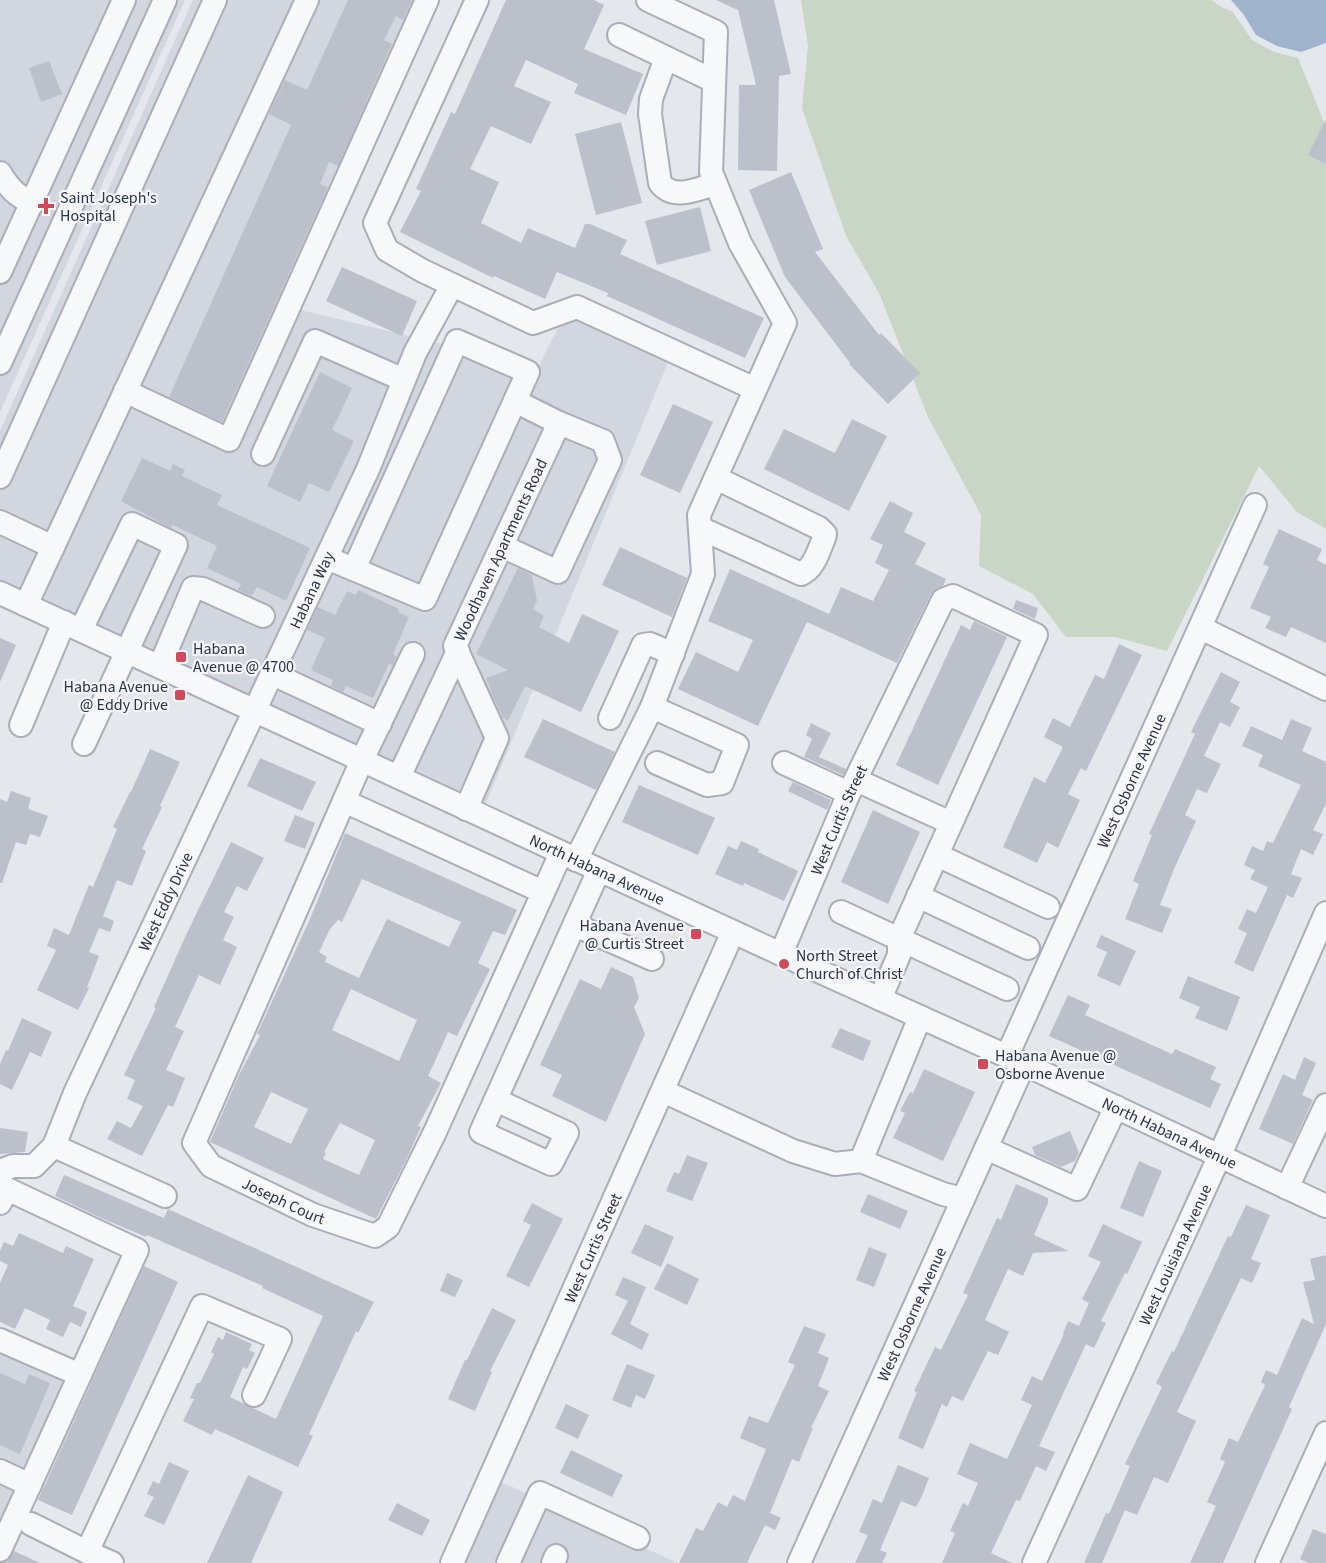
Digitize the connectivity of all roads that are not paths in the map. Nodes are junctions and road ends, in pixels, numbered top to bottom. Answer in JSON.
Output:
{"nodes":[{"id":1,"x":123,"y":0,"type":"edge"},
{"id":2,"x":165,"y":0,"type":"edge"},
{"id":3,"x":215,"y":0,"type":"edge"},
{"id":4,"x":307,"y":0,"type":"edge"},
{"id":5,"x":427,"y":0,"type":"edge"},
{"id":6,"x":477,"y":0,"type":"edge"},
{"id":7,"x":648,"y":0,"type":"edge"},
{"id":8,"x":619,"y":35,"type":"dead end"},
{"id":9,"x":666,"y":58,"type":"junction"},
{"id":10,"x":714,"y":81,"type":"junction"},
{"id":11,"x":0,"y":173,"type":"edge"},
{"id":12,"x":716,"y":184,"type":"junction"},
{"id":13,"x":33,"y":203,"type":"junction"},
{"id":14,"x":1,"y":268,"type":"edge"},
{"id":15,"x":452,"y":285,"type":"junction"},
{"id":16,"x":0,"y":363,"type":"edge"},
{"id":17,"x":404,"y":380,"type":"junction"},
{"id":18,"x":755,"y":389,"type":"junction"},
{"id":19,"x":125,"y":391,"type":"junction"},
{"id":20,"x":514,"y":401,"type":"junction"},
{"id":21,"x":559,"y":423,"type":"junction"},
{"id":22,"x":263,"y":454,"type":"dead end"},
{"id":23,"x":0,"y":477,"type":"edge"},
{"id":24,"x":716,"y":478,"type":"junction"},
{"id":25,"x":1255,"y":505,"type":"dead end"},
{"id":26,"x":0,"y":522,"type":"edge"},
{"id":27,"x":700,"y":528,"type":"junction"},
{"id":28,"x":502,"y":546,"type":"junction"},
{"id":29,"x":53,"y":547,"type":"junction"},
{"id":30,"x":327,"y":558,"type":"junction"},
{"id":31,"x":354,"y":569,"type":"junction"},
{"id":32,"x":0,"y":593,"type":"edge"},
{"id":33,"x":26,"y":605,"type":"junction"},
{"id":34,"x":263,"y":616,"type":"dead end"},
{"id":35,"x":73,"y":626,"type":"junction"},
{"id":36,"x":1201,"y":628,"type":"junction"},
{"id":37,"x":126,"y":651,"type":"junction"},
{"id":38,"x":458,"y":651,"type":"junction"},
{"id":39,"x":413,"y":654,"type":"dead end"},
{"id":40,"x":673,"y":654,"type":"junction"},
{"id":41,"x":160,"y":666,"type":"junction"},
{"id":42,"x":273,"y":674,"type":"junction"},
{"id":43,"x":1326,"y":689,"type":"edge"},
{"id":44,"x":652,"y":707,"type":"junction"},
{"id":45,"x":256,"y":710,"type":"junction"},
{"id":46,"x":610,"y":718,"type":"dead end"},
{"id":47,"x":380,"y":724,"type":"junction"},
{"id":48,"x":21,"y":725,"type":"dead end"},
{"id":49,"x":84,"y":744,"type":"dead end"},
{"id":50,"x":362,"y":760,"type":"junction"},
{"id":51,"x":657,"y":763,"type":"dead end"},
{"id":52,"x":784,"y":763,"type":"dead end"},
{"id":53,"x":399,"y":777,"type":"junction"},
{"id":54,"x":852,"y":787,"type":"junction"},
{"id":55,"x":344,"y":801,"type":"junction"},
{"id":56,"x":466,"y":809,"type":"junction"},
{"id":57,"x":951,"y":823,"type":"junction"},
{"id":58,"x":937,"y":855,"type":"junction"},
{"id":59,"x":569,"y":856,"type":"junction"},
{"id":60,"x":599,"y":870,"type":"junction"},
{"id":61,"x":543,"y":892,"type":"junction"},
{"id":62,"x":918,"y":896,"type":"junction"},
{"id":63,"x":1048,"y":907,"type":"dead end"},
{"id":64,"x":841,"y":912,"type":"dead end"},
{"id":65,"x":1326,"y":913,"type":"edge"},
{"id":66,"x":575,"y":926,"type":"junction"},
{"id":67,"x":733,"y":932,"type":"junction"},
{"id":68,"x":899,"y":939,"type":"junction"},
{"id":69,"x":1028,"y":948,"type":"dead end"},
{"id":70,"x":781,"y":954,"type":"junction"},
{"id":71,"x":652,"y":959,"type":"dead end"},
{"id":72,"x":1007,"y":989,"type":"dead end"},
{"id":73,"x":873,"y":996,"type":"junction"},
{"id":74,"x":920,"y":1017,"type":"junction"},
{"id":75,"x":1015,"y":1060,"type":"junction"},
{"id":76,"x":663,"y":1091,"type":"junction"},
{"id":77,"x":496,"y":1100,"type":"junction"},
{"id":78,"x":1326,"y":1105,"type":"edge"},
{"id":79,"x":1116,"y":1107,"type":"junction"},
{"id":80,"x":54,"y":1146,"type":"junction"},
{"id":81,"x":986,"y":1148,"type":"junction"},
{"id":82,"x":1220,"y":1155,"type":"junction"},
{"id":83,"x":861,"y":1161,"type":"junction"},
{"id":84,"x":0,"y":1171,"type":"edge"},
{"id":85,"x":1287,"y":1188,"type":"junction"},
{"id":86,"x":165,"y":1196,"type":"dead end"},
{"id":87,"x":963,"y":1199,"type":"junction"},
{"id":88,"x":0,"y":1203,"type":"edge"},
{"id":89,"x":1326,"y":1206,"type":"edge"},
{"id":90,"x":0,"y":1340,"type":"edge"},
{"id":91,"x":80,"y":1375,"type":"junction"},
{"id":92,"x":254,"y":1395,"type":"dead end"},
{"id":93,"x":1326,"y":1433,"type":"edge"},
{"id":94,"x":0,"y":1471,"type":"edge"},
{"id":95,"x":30,"y":1485,"type":"junction"},
{"id":96,"x":15,"y":1518,"type":"edge"},
{"id":97,"x":638,"y":1538,"type":"dead end"},
{"id":98,"x":0,"y":1550,"type":"edge"},
{"id":99,"x":102,"y":1559,"type":"edge"},
{"id":100,"x":452,"y":1563,"type":"edge"},
{"id":101,"x":508,"y":1563,"type":"edge"},
{"id":102,"x":799,"y":1563,"type":"edge"},
{"id":103,"x":1034,"y":1563,"type":"edge"},
{"id":104,"x":1267,"y":1563,"type":"edge"}],
"edges":[{"from":1,"to":13,"type":"street"},
{"from":2,"to":16,"type":"street"},
{"from":3,"to":23,"type":"street"},
{"from":4,"to":19,"type":"street"},
{"from":5,"to":19,"type":"street"},
{"from":6,"to":15,"type":"street"},
{"from":7,"to":10,"type":"street"},
{"from":8,"to":9,"type":"street"},
{"from":9,"to":10,"type":"street"},
{"from":9,"to":12,"type":"street"},
{"from":10,"to":12,"type":"street"},
{"from":11,"to":13,"type":"street"},
{"from":12,"to":18,"type":"street","name":"Joseph Court"},
{"from":13,"to":14,"type":"street"},
{"from":15,"to":17,"type":"street","name":"Habana Way"},
{"from":15,"to":18,"type":"street"},
{"from":17,"to":22,"type":"street"},
{"from":17,"to":30,"type":"street","name":"Habana Way"},
{"from":18,"to":24,"type":"street","name":"Joseph Court"},
{"from":19,"to":29,"type":"street"},
{"from":20,"to":21,"type":"street"},
{"from":20,"to":31,"type":"street"},
{"from":20,"to":31,"type":"street"},
{"from":21,"to":28,"type":"street","name":"Woodhaven Apartments Road"},
{"from":21,"to":28,"type":"street"},
{"from":24,"to":27,"type":"street","name":"Joseph Court"},
{"from":24,"to":27,"type":"street"},
{"from":25,"to":36,"type":"street","name":"West Osborne Avenue"},
{"from":26,"to":29,"type":"street"},
{"from":27,"to":40,"type":"street","name":"Joseph Court"},
{"from":28,"to":38,"type":"street","name":"Woodhaven Apartments Road"},
{"from":29,"to":33,"type":"street"},
{"from":30,"to":31,"type":"street"},
{"from":30,"to":42,"type":"street","name":"Habana Way"},
{"from":32,"to":33,"type":"street","name":"North Habana Avenue"},
{"from":33,"to":35,"type":"street","name":"North Habana Avenue"},
{"from":34,"to":41,"type":"street"},
{"from":35,"to":37,"type":"street","name":"North Habana Avenue"},
{"from":35,"to":37,"type":"street"},
{"from":35,"to":48,"type":"street"},
{"from":36,"to":43,"type":"street"},
{"from":36,"to":75,"type":"street","name":"West Osborne Avenue"},
{"from":37,"to":41,"type":"street","name":"North Habana Avenue"},
{"from":37,"to":49,"type":"street"},
{"from":38,"to":53,"type":"street"},
{"from":38,"to":56,"type":"street","name":"Woodhaven Apartments Road"},
{"from":39,"to":47,"type":"street","name":"Joseph Court"},
{"from":40,"to":44,"type":"street","name":"Joseph Court"},
{"from":40,"to":46,"type":"street"},
{"from":41,"to":45,"type":"street","name":"North Habana Avenue"},
{"from":42,"to":45,"type":"street","name":"Habana Way"},
{"from":42,"to":47,"type":"street"},
{"from":44,"to":51,"type":"street"},
{"from":44,"to":59,"type":"street","name":"Joseph Court"},
{"from":45,"to":50,"type":"street","name":"North Habana Avenue"},
{"from":45,"to":80,"type":"street","name":"West Eddy Drive"},
{"from":47,"to":50,"type":"street","name":"Joseph Court"},
{"from":50,"to":53,"type":"street","name":"North Habana Avenue"},
{"from":50,"to":55,"type":"street","name":"Joseph Court"},
{"from":52,"to":54,"type":"street"},
{"from":53,"to":56,"type":"street","name":"North Habana Avenue"},
{"from":54,"to":57,"type":"street"},
{"from":54,"to":57,"type":"street","name":"West Curtis Street"},
{"from":54,"to":70,"type":"street","name":"West Curtis Street"},
{"from":55,"to":61,"type":"street"},
{"from":55,"to":61,"type":"street","name":"Joseph Court"},
{"from":56,"to":59,"type":"street","name":"North Habana Avenue"},
{"from":57,"to":58,"type":"street"},
{"from":58,"to":62,"type":"street"},
{"from":58,"to":63,"type":"street"},
{"from":59,"to":60,"type":"street","name":"North Habana Avenue"},
{"from":59,"to":61,"type":"street","name":"Joseph Court"},
{"from":60,"to":66,"type":"street"},
{"from":60,"to":67,"type":"street","name":"North Habana Avenue"},
{"from":62,"to":68,"type":"street"},
{"from":62,"to":69,"type":"street"},
{"from":64,"to":68,"type":"street"},
{"from":65,"to":82,"type":"street","name":"West Louisiana Avenue"},
{"from":66,"to":71,"type":"street"},
{"from":66,"to":77,"type":"street"},
{"from":67,"to":70,"type":"street","name":"North Habana Avenue"},
{"from":67,"to":76,"type":"street","name":"West Curtis Street"},
{"from":68,"to":72,"type":"street"},
{"from":68,"to":73,"type":"street"},
{"from":70,"to":73,"type":"street","name":"North Habana Avenue"},
{"from":73,"to":74,"type":"street","name":"North Habana Avenue"},
{"from":74,"to":75,"type":"street","name":"North Habana Avenue"},
{"from":74,"to":83,"type":"street"},
{"from":75,"to":79,"type":"street","name":"North Habana Avenue"},
{"from":75,"to":81,"type":"street","name":"West Osborne Avenue"},
{"from":76,"to":83,"type":"street"},
{"from":76,"to":100,"type":"street","name":"West Curtis Street"},
{"from":77,"to":77,"type":"street"},
{"from":78,"to":85,"type":"street"},
{"from":79,"to":81,"type":"street"},
{"from":79,"to":82,"type":"street","name":"North Habana Avenue"},
{"from":80,"to":84,"type":"street"},
{"from":80,"to":86,"type":"street"},
{"from":81,"to":87,"type":"street","name":"West Osborne Avenue"},
{"from":82,"to":85,"type":"street","name":"North Habana Avenue"},
{"from":82,"to":103,"type":"street","name":"West Louisiana Avenue"},
{"from":83,"to":87,"type":"street"},
{"from":85,"to":89,"type":"street","name":"North Habana Avenue"},
{"from":87,"to":102,"type":"street","name":"West Osborne Avenue"},
{"from":88,"to":91,"type":"street"},
{"from":90,"to":91,"type":"street"},
{"from":91,"to":95,"type":"street"},
{"from":92,"to":99,"type":"street"},
{"from":93,"to":104,"type":"street"},
{"from":94,"to":95,"type":"street"},
{"from":95,"to":96,"type":"street"},
{"from":96,"to":98,"type":"street"},
{"from":96,"to":99,"type":"street"},
{"from":97,"to":101,"type":"street"}]}
